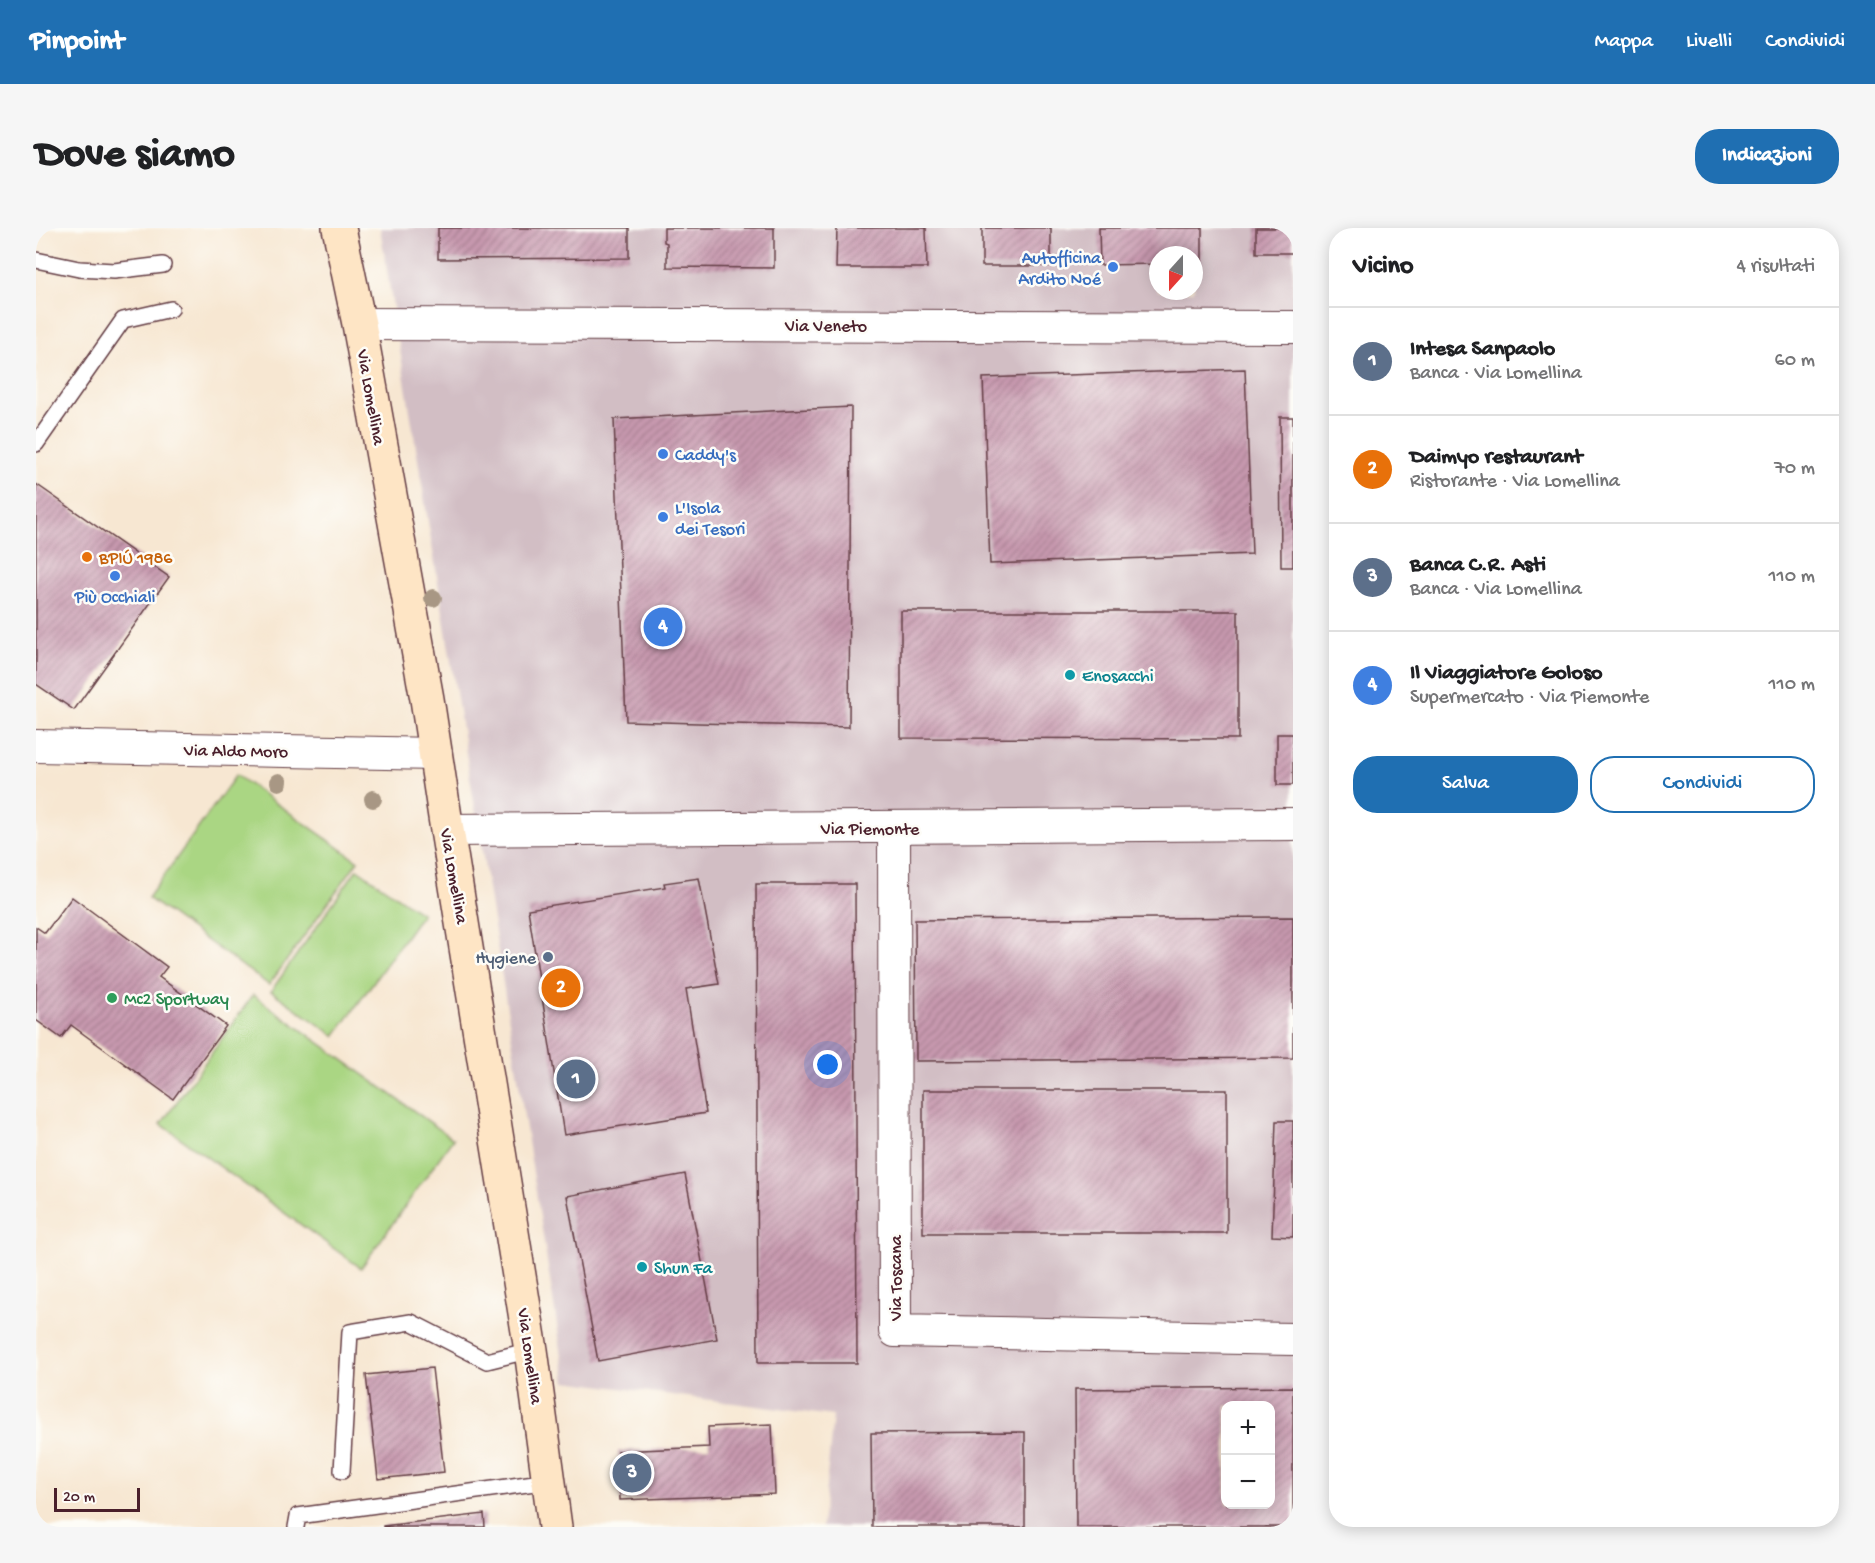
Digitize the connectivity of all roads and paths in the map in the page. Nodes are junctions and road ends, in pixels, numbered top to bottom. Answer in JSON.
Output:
{"nodes":[{"id":1,"x":339,"y":228,"type":"edge"},
{"id":2,"x":36,"y":260,"type":"edge"},
{"id":3,"x":163,"y":265,"type":"dead end"},
{"id":4,"x":171,"y":309,"type":"dead end"},
{"id":5,"x":359,"y":324,"type":"junction"},
{"id":6,"x":1293,"y":327,"type":"edge"},
{"id":7,"x":36,"y":444,"type":"edge"},
{"id":8,"x":36,"y":746,"type":"edge"},
{"id":9,"x":436,"y":754,"type":"junction"},
{"id":10,"x":1293,"y":824,"type":"edge"},
{"id":11,"x":894,"y":828,"type":"junction"},
{"id":12,"x":447,"y":830,"type":"junction"},
{"id":13,"x":1293,"y":1339,"type":"edge"},
{"id":14,"x":531,"y":1350,"type":"junction"},
{"id":15,"x":342,"y":1472,"type":"dead end"},
{"id":16,"x":549,"y":1481,"type":"junction"},
{"id":17,"x":296,"y":1527,"type":"edge"},
{"id":18,"x":555,"y":1527,"type":"edge"}],
"edges":[{"from":1,"to":5,"type":"main road","name":"Via Lomellina"},
{"from":2,"to":3,"type":"lane"},
{"from":4,"to":7,"type":"lane"},
{"from":5,"to":6,"type":"street","name":"Via Veneto"},
{"from":5,"to":9,"type":"main road","name":"Via Lomellina"},
{"from":8,"to":9,"type":"street","name":"Via Aldo Moro"},
{"from":9,"to":12,"type":"main road","name":"Via Lomellina"},
{"from":10,"to":11,"type":"street","name":"Via Piemonte"},
{"from":11,"to":12,"type":"street","name":"Via Piemonte"},
{"from":11,"to":13,"type":"street","name":"Via Toscana"},
{"from":12,"to":14,"type":"main road","name":"Via Lomellina"},
{"from":14,"to":15,"type":"lane"},
{"from":14,"to":16,"type":"main road","name":"Via Lomellina"},
{"from":16,"to":17,"type":"lane"},
{"from":16,"to":18,"type":"main road","name":"Via Lomellina"}]}
